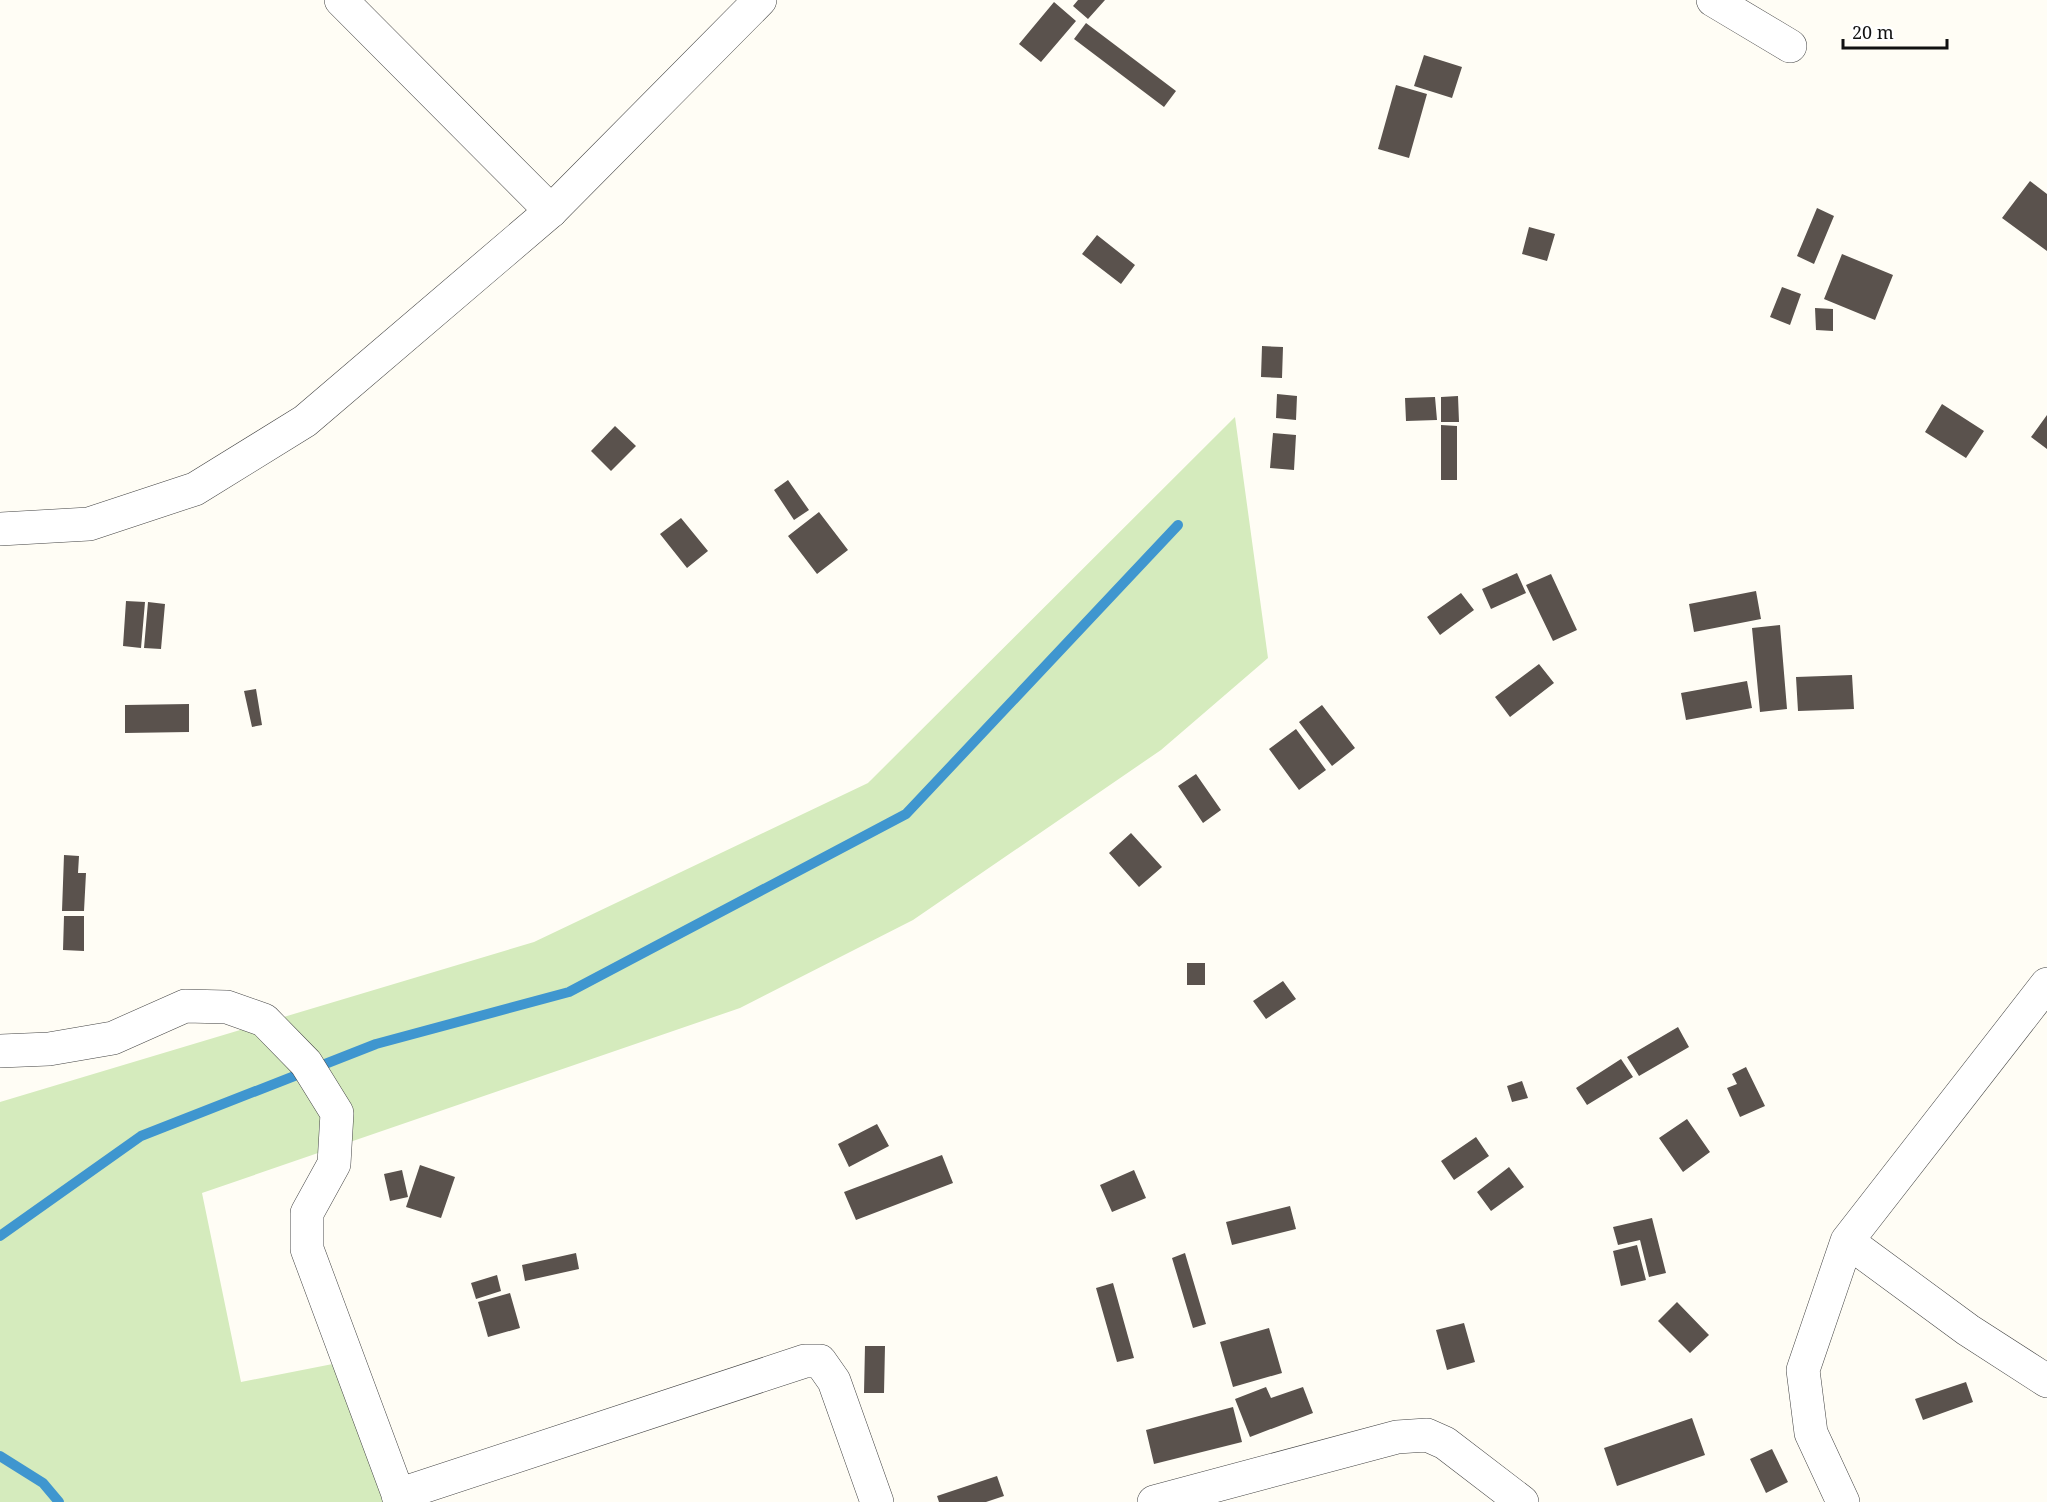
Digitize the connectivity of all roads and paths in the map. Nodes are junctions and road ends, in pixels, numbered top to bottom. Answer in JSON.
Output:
{"nodes":[{"id":1,"x":341,"y":0,"type":"edge"},
{"id":2,"x":760,"y":0,"type":"edge"},
{"id":3,"x":1713,"y":0,"type":"edge"},
{"id":4,"x":1790,"y":46,"type":"dead end"},
{"id":5,"x":551,"y":210,"type":"junction"},
{"id":6,"x":0,"y":529,"type":"edge"},
{"id":7,"x":2047,"y":984,"type":"edge"},
{"id":8,"x":0,"y":1052,"type":"edge"},
{"id":9,"x":1847,"y":1241,"type":"junction"},
{"id":10,"x":2047,"y":1381,"type":"edge"},
{"id":11,"x":399,"y":1498,"type":"edge"},
{"id":12,"x":877,"y":1502,"type":"edge"},
{"id":13,"x":1154,"y":1502,"type":"edge"},
{"id":14,"x":1522,"y":1502,"type":"edge"},
{"id":15,"x":1843,"y":1502,"type":"edge"}],
"edges":[{"from":1,"to":5,"type":"street"},
{"from":2,"to":5,"type":"street"},
{"from":3,"to":4,"type":"street"},
{"from":5,"to":6,"type":"street"},
{"from":7,"to":9,"type":"street"},
{"from":8,"to":11,"type":"street"},
{"from":9,"to":10,"type":"street"},
{"from":9,"to":15,"type":"street"},
{"from":11,"to":12,"type":"street"},
{"from":13,"to":14,"type":"street"}]}
